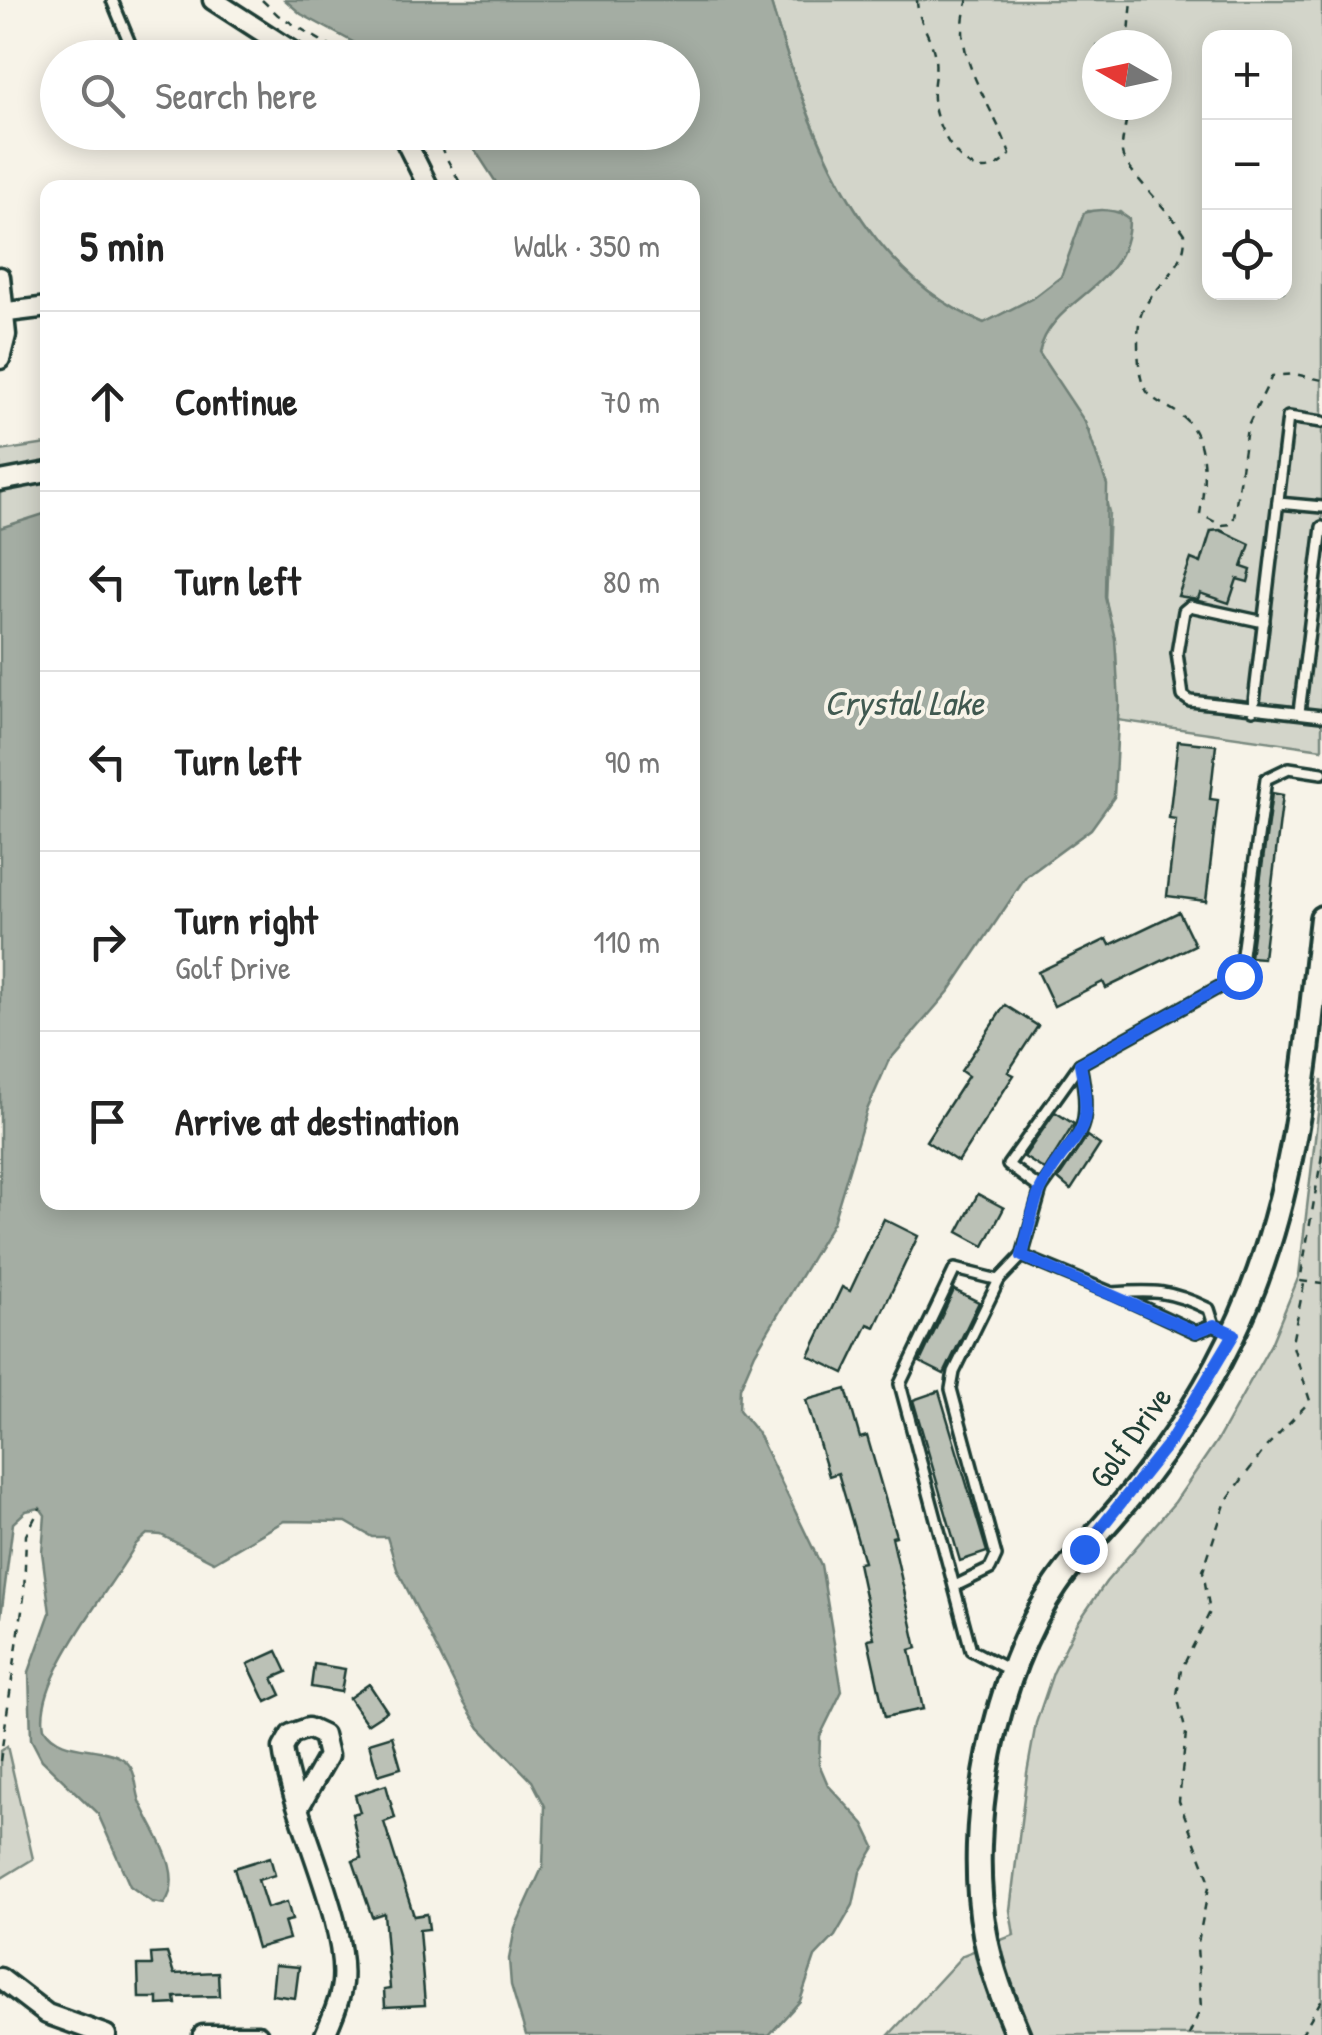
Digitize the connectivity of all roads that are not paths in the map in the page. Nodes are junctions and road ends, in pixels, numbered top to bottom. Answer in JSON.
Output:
{"nodes":[{"id":1,"x":112,"y":0,"type":"edge"},
{"id":2,"x":213,"y":0,"type":"edge"},
{"id":3,"x":272,"y":38,"type":"joint"},
{"id":4,"x":129,"y":40,"type":"edge"},
{"id":5,"x":275,"y":40,"type":"edge"},
{"id":6,"x":411,"y":150,"type":"edge"},
{"id":7,"x":425,"y":180,"type":"edge"},
{"id":8,"x":0,"y":277,"type":"edge"},
{"id":9,"x":40,"y":308,"type":"edge"},
{"id":10,"x":2,"y":312,"type":"edge"},
{"id":11,"x":0,"y":359,"type":"edge"},
{"id":12,"x":1322,"y":422,"type":"edge"},
{"id":13,"x":40,"y":474,"type":"edge"},
{"id":14,"x":0,"y":481,"type":"edge"},
{"id":15,"x":1278,"y":503,"type":"junction"},
{"id":16,"x":1322,"y":507,"type":"edge"},
{"id":17,"x":1322,"y":526,"type":"edge"},
{"id":18,"x":1264,"y":622,"type":"junction"},
{"id":19,"x":1253,"y":710,"type":"junction"},
{"id":20,"x":1300,"y":712,"type":"junction"},
{"id":21,"x":1322,"y":716,"type":"edge"},
{"id":22,"x":1322,"y":773,"type":"edge"},
{"id":23,"x":1322,"y":918,"type":"edge"},
{"id":24,"x":1080,"y":1064,"type":"junction"},
{"id":25,"x":1040,"y":1189,"type":"junction"},
{"id":26,"x":1022,"y":1256,"type":"junction"},
{"id":27,"x":999,"y":1280,"type":"junction"},
{"id":28,"x":1112,"y":1293,"type":"junction"},
{"id":29,"x":1224,"y":1330,"type":"junction"},
{"id":30,"x":956,"y":1586,"type":"junction"},
{"id":31,"x":1012,"y":1671,"type":"junction"},
{"id":32,"x":298,"y":1807,"type":"dead end"},
{"id":33,"x":0,"y":1978,"type":"edge"},
{"id":34,"x":106,"y":2035,"type":"edge"},
{"id":35,"x":203,"y":2035,"type":"edge"},
{"id":36,"x":258,"y":2035,"type":"edge"},
{"id":37,"x":325,"y":2035,"type":"edge"},
{"id":38,"x":1018,"y":2035,"type":"edge"}],
"edges":[{"from":1,"to":4,"type":"lane"},
{"from":2,"to":3,"type":"street"},
{"from":3,"to":5,"type":"street"},
{"from":6,"to":7,"type":"street"},
{"from":8,"to":10,"type":"street"},
{"from":9,"to":10,"type":"street"},
{"from":10,"to":11,"type":"street"},
{"from":12,"to":15,"type":"lane"},
{"from":13,"to":14,"type":"street"},
{"from":15,"to":16,"type":"lane"},
{"from":15,"to":18,"type":"lane"},
{"from":17,"to":20,"type":"lane"},
{"from":18,"to":19,"type":"lane"},
{"from":18,"to":19,"type":"lane"},
{"from":19,"to":20,"type":"lane"},
{"from":20,"to":21,"type":"lane"},
{"from":22,"to":24,"type":"lane"},
{"from":23,"to":29,"type":"street","name":"Golf Drive"},
{"from":24,"to":25,"type":"lane"},
{"from":24,"to":25,"type":"lane"},
{"from":25,"to":26,"type":"lane"},
{"from":26,"to":27,"type":"lane"},
{"from":26,"to":28,"type":"lane"},
{"from":27,"to":30,"type":"lane"},
{"from":27,"to":30,"type":"lane"},
{"from":28,"to":29,"type":"lane"},
{"from":28,"to":29,"type":"lane"},
{"from":29,"to":31,"type":"street","name":"Golf Drive"},
{"from":30,"to":31,"type":"lane"},
{"from":31,"to":38,"type":"street","name":"Golf Drive"},
{"from":32,"to":37,"type":"street"},
{"from":33,"to":34,"type":"street"},
{"from":35,"to":36,"type":"street"}]}
